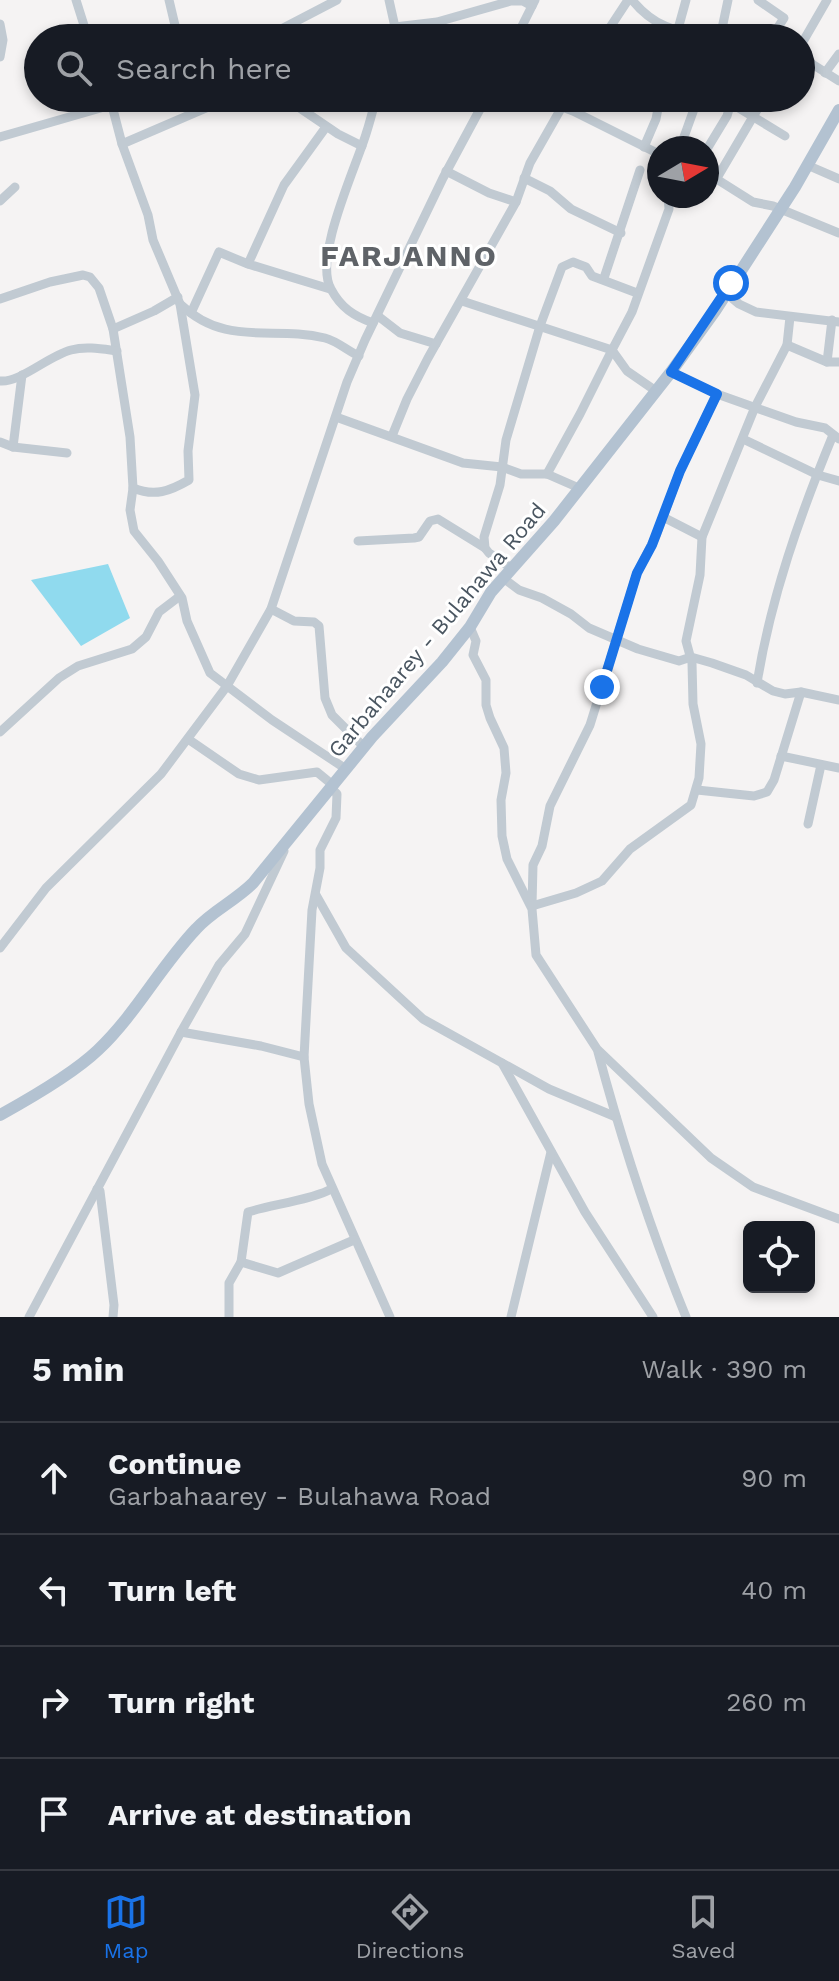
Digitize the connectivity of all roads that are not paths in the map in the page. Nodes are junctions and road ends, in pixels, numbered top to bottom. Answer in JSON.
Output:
{"nodes":[{"id":1,"x":76,"y":0,"type":"edge"},
{"id":2,"x":169,"y":0,"type":"edge"},
{"id":3,"x":337,"y":0,"type":"edge"},
{"id":4,"x":389,"y":0,"type":"edge"},
{"id":5,"x":630,"y":0,"type":"edge"},
{"id":6,"x":686,"y":0,"type":"edge"},
{"id":7,"x":728,"y":0,"type":"edge"},
{"id":8,"x":758,"y":0,"type":"edge"},
{"id":9,"x":827,"y":0,"type":"edge"},
{"id":10,"x":534,"y":3,"type":"edge"},
{"id":11,"x":0,"y":24,"type":"edge"},
{"id":12,"x":84,"y":24,"type":"edge"},
{"id":13,"x":175,"y":24,"type":"edge"},
{"id":14,"x":291,"y":24,"type":"edge"},
{"id":15,"x":398,"y":24,"type":"edge"},
{"id":16,"x":422,"y":24,"type":"edge"},
{"id":17,"x":523,"y":24,"type":"edge"},
{"id":18,"x":613,"y":24,"type":"edge"},
{"id":19,"x":660,"y":24,"type":"edge"},
{"id":20,"x":679,"y":24,"type":"edge"},
{"id":21,"x":723,"y":24,"type":"edge"},
{"id":22,"x":781,"y":24,"type":"edge"},
{"id":23,"x":813,"y":24,"type":"edge"},
{"id":24,"x":839,"y":54,"type":"edge"},
{"id":25,"x":0,"y":57,"type":"edge"},
{"id":26,"x":815,"y":66,"type":"edge"},
{"id":27,"x":825,"y":73,"type":"junction"},
{"id":28,"x":839,"y":81,"type":"edge"},
{"id":29,"x":839,"y":110,"type":"edge"},
{"id":30,"x":75,"y":112,"type":"edge"},
{"id":31,"x":114,"y":112,"type":"edge"},
{"id":32,"x":196,"y":112,"type":"edge"},
{"id":33,"x":305,"y":112,"type":"edge"},
{"id":34,"x":372,"y":112,"type":"edge"},
{"id":35,"x":478,"y":112,"type":"edge"},
{"id":36,"x":558,"y":112,"type":"edge"},
{"id":37,"x":575,"y":112,"type":"edge"},
{"id":38,"x":657,"y":112,"type":"edge"},
{"id":39,"x":693,"y":112,"type":"edge"},
{"id":40,"x":727,"y":112,"type":"edge"},
{"id":41,"x":748,"y":112,"type":"edge"},
{"id":42,"x":755,"y":112,"type":"edge"},
{"id":43,"x":753,"y":115,"type":"junction"},
{"id":44,"x":326,"y":127,"type":"junction"},
{"id":45,"x":684,"y":136,"type":"edge"},
{"id":46,"x":715,"y":136,"type":"edge"},
{"id":47,"x":785,"y":136,"type":"dead end"},
{"id":48,"x":0,"y":137,"type":"edge"},
{"id":49,"x":122,"y":144,"type":"junction"},
{"id":50,"x":362,"y":146,"type":"junction"},
{"id":51,"x":644,"y":147,"type":"junction"},
{"id":52,"x":647,"y":148,"type":"edge"},
{"id":53,"x":719,"y":165,"type":"edge"},
{"id":54,"x":807,"y":165,"type":"junction"},
{"id":55,"x":640,"y":170,"type":"dead end"},
{"id":56,"x":446,"y":171,"type":"junction"},
{"id":57,"x":524,"y":178,"type":"junction"},
{"id":58,"x":839,"y":179,"type":"edge"},
{"id":59,"x":719,"y":180,"type":"edge"},
{"id":60,"x":15,"y":187,"type":"dead end"},
{"id":61,"x":0,"y":201,"type":"edge"},
{"id":62,"x":516,"y":202,"type":"junction"},
{"id":63,"x":669,"y":208,"type":"edge"},
{"id":64,"x":778,"y":209,"type":"junction"},
{"id":65,"x":838,"y":232,"type":"edge"},
{"id":66,"x":621,"y":233,"type":"junction"},
{"id":67,"x":248,"y":264,"type":"junction"},
{"id":68,"x":604,"y":278,"type":"junction"},
{"id":69,"x":330,"y":289,"type":"junction"},
{"id":70,"x":637,"y":293,"type":"junction"},
{"id":71,"x":726,"y":293,"type":"junction"},
{"id":72,"x":0,"y":299,"type":"edge"},
{"id":73,"x":179,"y":301,"type":"junction"},
{"id":74,"x":462,"y":301,"type":"junction"},
{"id":75,"x":191,"y":313,"type":"junction"},
{"id":76,"x":790,"y":317,"type":"junction"},
{"id":77,"x":375,"y":320,"type":"junction"},
{"id":78,"x":835,"y":321,"type":"edge"},
{"id":79,"x":540,"y":326,"type":"junction"},
{"id":80,"x":113,"y":329,"type":"junction"},
{"id":81,"x":436,"y":344,"type":"junction"},
{"id":82,"x":787,"y":345,"type":"junction"},
{"id":83,"x":612,"y":350,"type":"junction"},
{"id":84,"x":117,"y":351,"type":"junction"},
{"id":85,"x":359,"y":356,"type":"junction"},
{"id":86,"x":827,"y":362,"type":"junction"},
{"id":87,"x":839,"y":362,"type":"edge"},
{"id":88,"x":671,"y":372,"type":"junction"},
{"id":89,"x":22,"y":375,"type":"junction"},
{"id":90,"x":0,"y":381,"type":"edge"},
{"id":91,"x":656,"y":391,"type":"junction"},
{"id":92,"x":717,"y":394,"type":"junction"},
{"id":93,"x":755,"y":407,"type":"junction"},
{"id":94,"x":336,"y":417,"type":"junction"},
{"id":95,"x":392,"y":436,"type":"junction"},
{"id":96,"x":836,"y":437,"type":"edge"},
{"id":97,"x":743,"y":439,"type":"junction"},
{"id":98,"x":0,"y":442,"type":"edge"},
{"id":99,"x":13,"y":447,"type":"junction"},
{"id":100,"x":67,"y":453,"type":"dead end"},
{"id":101,"x":502,"y":467,"type":"junction"},
{"id":102,"x":547,"y":474,"type":"junction"},
{"id":103,"x":818,"y":475,"type":"junction"},
{"id":104,"x":839,"y":481,"type":"edge"},
{"id":105,"x":133,"y":488,"type":"junction"},
{"id":106,"x":579,"y":488,"type":"junction"},
{"id":107,"x":663,"y":517,"type":"junction"},
{"id":108,"x":702,"y":537,"type":"junction"},
{"id":109,"x":358,"y":541,"type":"dead end"},
{"id":110,"x":485,"y":548,"type":"junction"},
{"id":111,"x":507,"y":573,"type":"junction"},
{"id":112,"x":180,"y":596,"type":"junction"},
{"id":113,"x":271,"y":609,"type":"junction"},
{"id":114,"x":470,"y":627,"type":"junction"},
{"id":115,"x":615,"y":639,"type":"junction"},
{"id":116,"x":691,"y":657,"type":"junction"},
{"id":117,"x":757,"y":683,"type":"junction"},
{"id":118,"x":227,"y":686,"type":"junction"},
{"id":119,"x":801,"y":692,"type":"junction"},
{"id":120,"x":839,"y":700,"type":"edge"},
{"id":121,"x":0,"y":732,"type":"edge"},
{"id":122,"x":188,"y":739,"type":"junction"},
{"id":123,"x":364,"y":747,"type":"junction"},
{"id":124,"x":781,"y":756,"type":"junction"},
{"id":125,"x":821,"y":765,"type":"junction"},
{"id":126,"x":839,"y":768,"type":"edge"},
{"id":127,"x":346,"y":769,"type":"junction"},
{"id":128,"x":333,"y":788,"type":"junction"},
{"id":129,"x":697,"y":790,"type":"junction"},
{"id":130,"x":808,"y":824,"type":"dead end"},
{"id":131,"x":288,"y":840,"type":"junction"},
{"id":132,"x":316,"y":895,"type":"junction"},
{"id":133,"x":532,"y":908,"type":"junction"},
{"id":134,"x":0,"y":948,"type":"edge"},
{"id":135,"x":181,"y":1032,"type":"junction"},
{"id":136,"x":597,"y":1049,"type":"junction"},
{"id":137,"x":304,"y":1057,"type":"junction"},
{"id":138,"x":502,"y":1063,"type":"junction"},
{"id":139,"x":0,"y":1115,"type":"edge"},
{"id":140,"x":616,"y":1117,"type":"junction"},
{"id":141,"x":551,"y":1152,"type":"junction"},
{"id":142,"x":97,"y":1189,"type":"junction"},
{"id":143,"x":331,"y":1189,"type":"junction"},
{"id":144,"x":839,"y":1219,"type":"edge"},
{"id":145,"x":354,"y":1240,"type":"junction"},
{"id":146,"x":241,"y":1262,"type":"junction"},
{"id":147,"x":29,"y":1317,"type":"edge"},
{"id":148,"x":113,"y":1317,"type":"edge"},
{"id":149,"x":229,"y":1317,"type":"edge"},
{"id":150,"x":390,"y":1317,"type":"edge"},
{"id":151,"x":511,"y":1317,"type":"edge"},
{"id":152,"x":653,"y":1317,"type":"edge"},
{"id":153,"x":686,"y":1317,"type":"edge"}],
"edges":[{"from":1,"to":12,"type":"street"},
{"from":2,"to":13,"type":"street"},
{"from":3,"to":14,"type":"street"},
{"from":4,"to":15,"type":"street"},
{"from":5,"to":18,"type":"street"},
{"from":5,"to":19,"type":"street"},
{"from":6,"to":20,"type":"street"},
{"from":7,"to":21,"type":"street"},
{"from":8,"to":22,"type":"street"},
{"from":9,"to":23,"type":"street"},
{"from":10,"to":16,"type":"street"},
{"from":10,"to":17,"type":"street"},
{"from":11,"to":25,"type":"street"},
{"from":24,"to":27,"type":"street"},
{"from":26,"to":27,"type":"street"},
{"from":27,"to":28,"type":"street"},
{"from":29,"to":54,"type":"main road","name":"Garbahaarey - Bulahawa Road"},
{"from":30,"to":48,"type":"street"},
{"from":31,"to":49,"type":"street"},
{"from":32,"to":49,"type":"street"},
{"from":33,"to":44,"type":"street"},
{"from":34,"to":50,"type":"street"},
{"from":35,"to":56,"type":"street"},
{"from":36,"to":57,"type":"street"},
{"from":37,"to":51,"type":"street"},
{"from":38,"to":51,"type":"street"},
{"from":39,"to":45,"type":"street"},
{"from":40,"to":46,"type":"street"},
{"from":41,"to":43,"type":"street"},
{"from":42,"to":43,"type":"street"},
{"from":43,"to":47,"type":"street"},
{"from":43,"to":53,"type":"street"},
{"from":44,"to":50,"type":"street"},
{"from":44,"to":67,"type":"street"},
{"from":49,"to":73,"type":"street"},
{"from":50,"to":69,"type":"street"},
{"from":51,"to":52,"type":"street"},
{"from":54,"to":58,"type":"street"},
{"from":54,"to":64,"type":"main road","name":"Garbahaarey - Bulahawa Road"},
{"from":55,"to":66,"type":"street"},
{"from":56,"to":62,"type":"street"},
{"from":56,"to":77,"type":"street"},
{"from":57,"to":62,"type":"street"},
{"from":57,"to":66,"type":"street"},
{"from":59,"to":64,"type":"street"},
{"from":60,"to":61,"type":"street"},
{"from":62,"to":74,"type":"street"},
{"from":63,"to":70,"type":"street"},
{"from":64,"to":65,"type":"street"},
{"from":64,"to":71,"type":"main road","name":"Garbahaarey - Bulahawa Road"},
{"from":66,"to":68,"type":"street"},
{"from":67,"to":69,"type":"street"},
{"from":67,"to":75,"type":"street"},
{"from":68,"to":70,"type":"street"},
{"from":68,"to":79,"type":"street"},
{"from":69,"to":77,"type":"street"},
{"from":70,"to":83,"type":"street"},
{"from":71,"to":76,"type":"street"},
{"from":71,"to":88,"type":"main road","name":"Garbahaarey - Bulahawa Road"},
{"from":72,"to":80,"type":"street"},
{"from":73,"to":75,"type":"street"},
{"from":73,"to":80,"type":"street"},
{"from":73,"to":105,"type":"street"},
{"from":74,"to":79,"type":"street"},
{"from":74,"to":81,"type":"street"},
{"from":75,"to":85,"type":"street"},
{"from":76,"to":78,"type":"street"},
{"from":76,"to":82,"type":"street"},
{"from":77,"to":81,"type":"street"},
{"from":77,"to":85,"type":"street"},
{"from":78,"to":86,"type":"street"},
{"from":79,"to":83,"type":"street"},
{"from":79,"to":101,"type":"street"},
{"from":80,"to":84,"type":"street"},
{"from":81,"to":95,"type":"street"},
{"from":82,"to":86,"type":"street"},
{"from":82,"to":93,"type":"street"},
{"from":83,"to":91,"type":"street"},
{"from":83,"to":102,"type":"street"},
{"from":84,"to":89,"type":"street"},
{"from":84,"to":105,"type":"street"},
{"from":85,"to":94,"type":"street"},
{"from":86,"to":87,"type":"street"},
{"from":88,"to":91,"type":"main road","name":"Garbahaarey - Bulahawa Road"},
{"from":88,"to":92,"type":"street"},
{"from":89,"to":90,"type":"street"},
{"from":89,"to":99,"type":"street"},
{"from":91,"to":106,"type":"main road","name":"Garbahaarey - Bulahawa Road"},
{"from":92,"to":93,"type":"street"},
{"from":92,"to":107,"type":"street"},
{"from":93,"to":96,"type":"street"},
{"from":93,"to":97,"type":"street"},
{"from":94,"to":95,"type":"street"},
{"from":94,"to":113,"type":"street"},
{"from":95,"to":101,"type":"street"},
{"from":96,"to":103,"type":"street"},
{"from":97,"to":103,"type":"street"},
{"from":97,"to":108,"type":"street"},
{"from":98,"to":99,"type":"street"},
{"from":99,"to":100,"type":"street"},
{"from":101,"to":102,"type":"street"},
{"from":101,"to":110,"type":"street"},
{"from":102,"to":106,"type":"street"},
{"from":103,"to":104,"type":"street"},
{"from":103,"to":117,"type":"street"},
{"from":105,"to":112,"type":"street"},
{"from":106,"to":111,"type":"main road","name":"Garbahaarey - Bulahawa Road"},
{"from":107,"to":108,"type":"street"},
{"from":107,"to":115,"type":"street"},
{"from":108,"to":116,"type":"street"},
{"from":109,"to":110,"type":"street"},
{"from":110,"to":111,"type":"street"},
{"from":111,"to":114,"type":"main road","name":"Garbahaarey - Bulahawa Road"},
{"from":111,"to":115,"type":"street"},
{"from":112,"to":118,"type":"street"},
{"from":112,"to":121,"type":"street"},
{"from":113,"to":118,"type":"street"},
{"from":113,"to":123,"type":"street"},
{"from":114,"to":123,"type":"main road","name":"Garbahaarey - Bulahawa Road"},
{"from":114,"to":133,"type":"street"},
{"from":115,"to":116,"type":"street"},
{"from":115,"to":133,"type":"street"},
{"from":116,"to":117,"type":"street"},
{"from":116,"to":129,"type":"street"},
{"from":117,"to":119,"type":"street"},
{"from":118,"to":122,"type":"street"},
{"from":118,"to":127,"type":"street"},
{"from":119,"to":120,"type":"street"},
{"from":119,"to":124,"type":"street"},
{"from":122,"to":128,"type":"street"},
{"from":122,"to":134,"type":"street"},
{"from":123,"to":127,"type":"main road","name":"Garbahaarey - Bulahawa Road"},
{"from":124,"to":125,"type":"street"},
{"from":124,"to":129,"type":"street"},
{"from":125,"to":126,"type":"street"},
{"from":125,"to":130,"type":"street"},
{"from":127,"to":128,"type":"main road","name":"Garbahaarey - Bulahawa Road"},
{"from":128,"to":131,"type":"main road","name":"Garbahaarey - Bulahawa Road"},
{"from":128,"to":132,"type":"street"},
{"from":129,"to":133,"type":"street"},
{"from":131,"to":135,"type":"street"},
{"from":131,"to":139,"type":"main road","name":"Garbahaarey - Bulahawa Road"},
{"from":132,"to":137,"type":"street"},
{"from":132,"to":138,"type":"street"},
{"from":133,"to":136,"type":"street"},
{"from":135,"to":137,"type":"street"},
{"from":135,"to":142,"type":"street"},
{"from":136,"to":140,"type":"street"},
{"from":136,"to":144,"type":"street"},
{"from":137,"to":143,"type":"street"},
{"from":138,"to":140,"type":"street"},
{"from":138,"to":141,"type":"street"},
{"from":140,"to":153,"type":"street"},
{"from":141,"to":151,"type":"street"},
{"from":141,"to":152,"type":"street"},
{"from":142,"to":147,"type":"street"},
{"from":142,"to":148,"type":"street"},
{"from":143,"to":145,"type":"street"},
{"from":143,"to":146,"type":"street"},
{"from":145,"to":146,"type":"street"},
{"from":145,"to":150,"type":"street"},
{"from":146,"to":149,"type":"street"}]}
